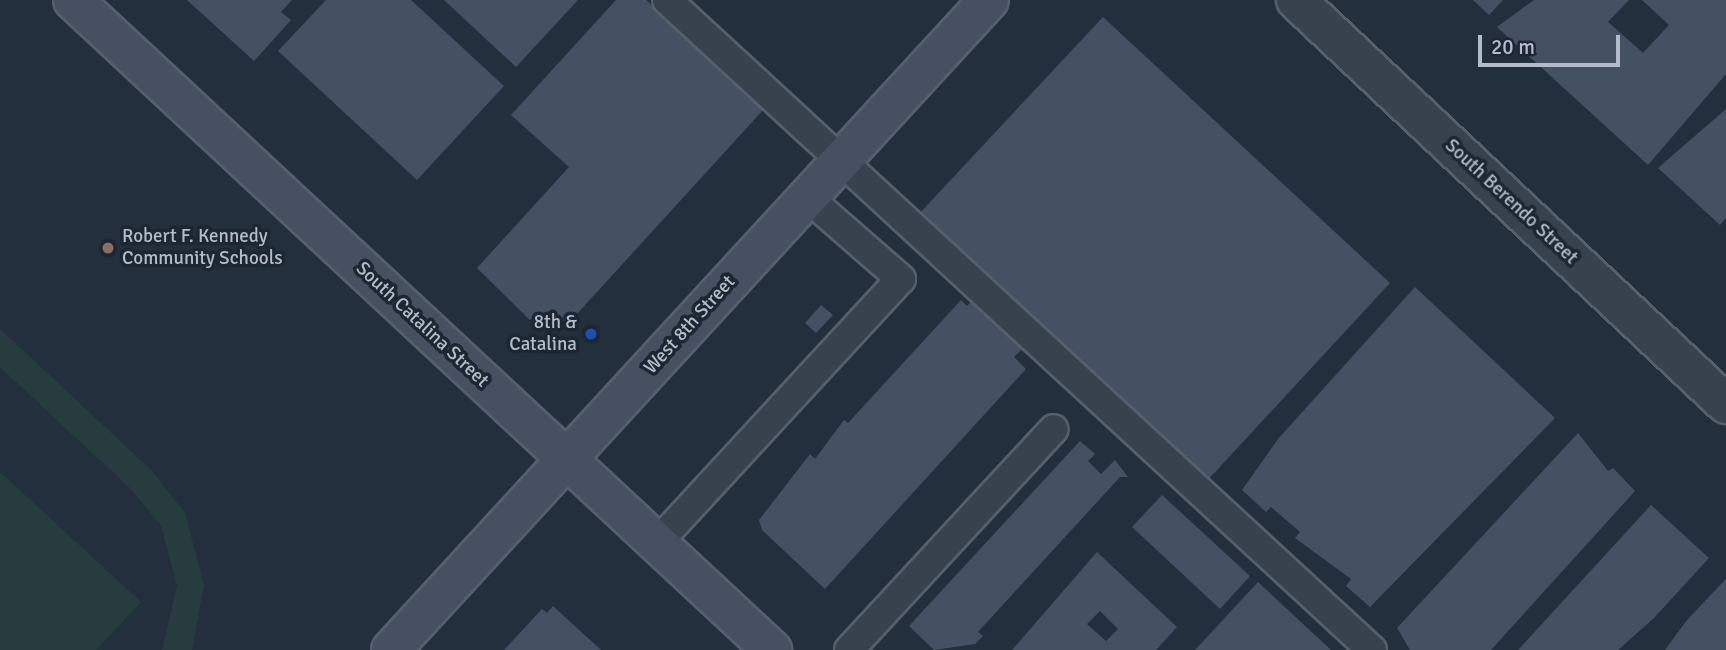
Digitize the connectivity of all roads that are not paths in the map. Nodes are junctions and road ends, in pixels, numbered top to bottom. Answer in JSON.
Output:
{"nodes":[{"id":1,"x":72,"y":0,"type":"edge"},
{"id":2,"x":667,"y":0,"type":"edge"},
{"id":3,"x":989,"y":0,"type":"edge"},
{"id":4,"x":1296,"y":0,"type":"edge"},
{"id":5,"x":840,"y":159,"type":"junction"},
{"id":6,"x":806,"y":196,"type":"junction"},
{"id":7,"x":1726,"y":404,"type":"edge"},
{"id":8,"x":1054,"y":429,"type":"dead end"},
{"id":9,"x":568,"y":459,"type":"junction"},
{"id":10,"x":657,"y":543,"type":"junction"},
{"id":11,"x":391,"y":650,"type":"edge"},
{"id":12,"x":772,"y":650,"type":"edge"},
{"id":13,"x":849,"y":650,"type":"edge"},
{"id":14,"x":1372,"y":650,"type":"edge"}],
"edges":[{"from":1,"to":9,"type":"street","name":"South Catalina Street"},
{"from":2,"to":5,"type":"lane"},
{"from":3,"to":5,"type":"street","name":"West 8th Street"},
{"from":4,"to":7,"type":"street","name":"South Berendo Street"},
{"from":5,"to":6,"type":"street","name":"West 8th Street"},
{"from":5,"to":14,"type":"lane"},
{"from":6,"to":9,"type":"street","name":"West 8th Street"},
{"from":6,"to":10,"type":"lane"},
{"from":8,"to":13,"type":"lane"},
{"from":9,"to":10,"type":"street","name":"South Catalina Street"},
{"from":9,"to":11,"type":"street","name":"West 8th Street"},
{"from":10,"to":12,"type":"street","name":"South Catalina Street"}]}
